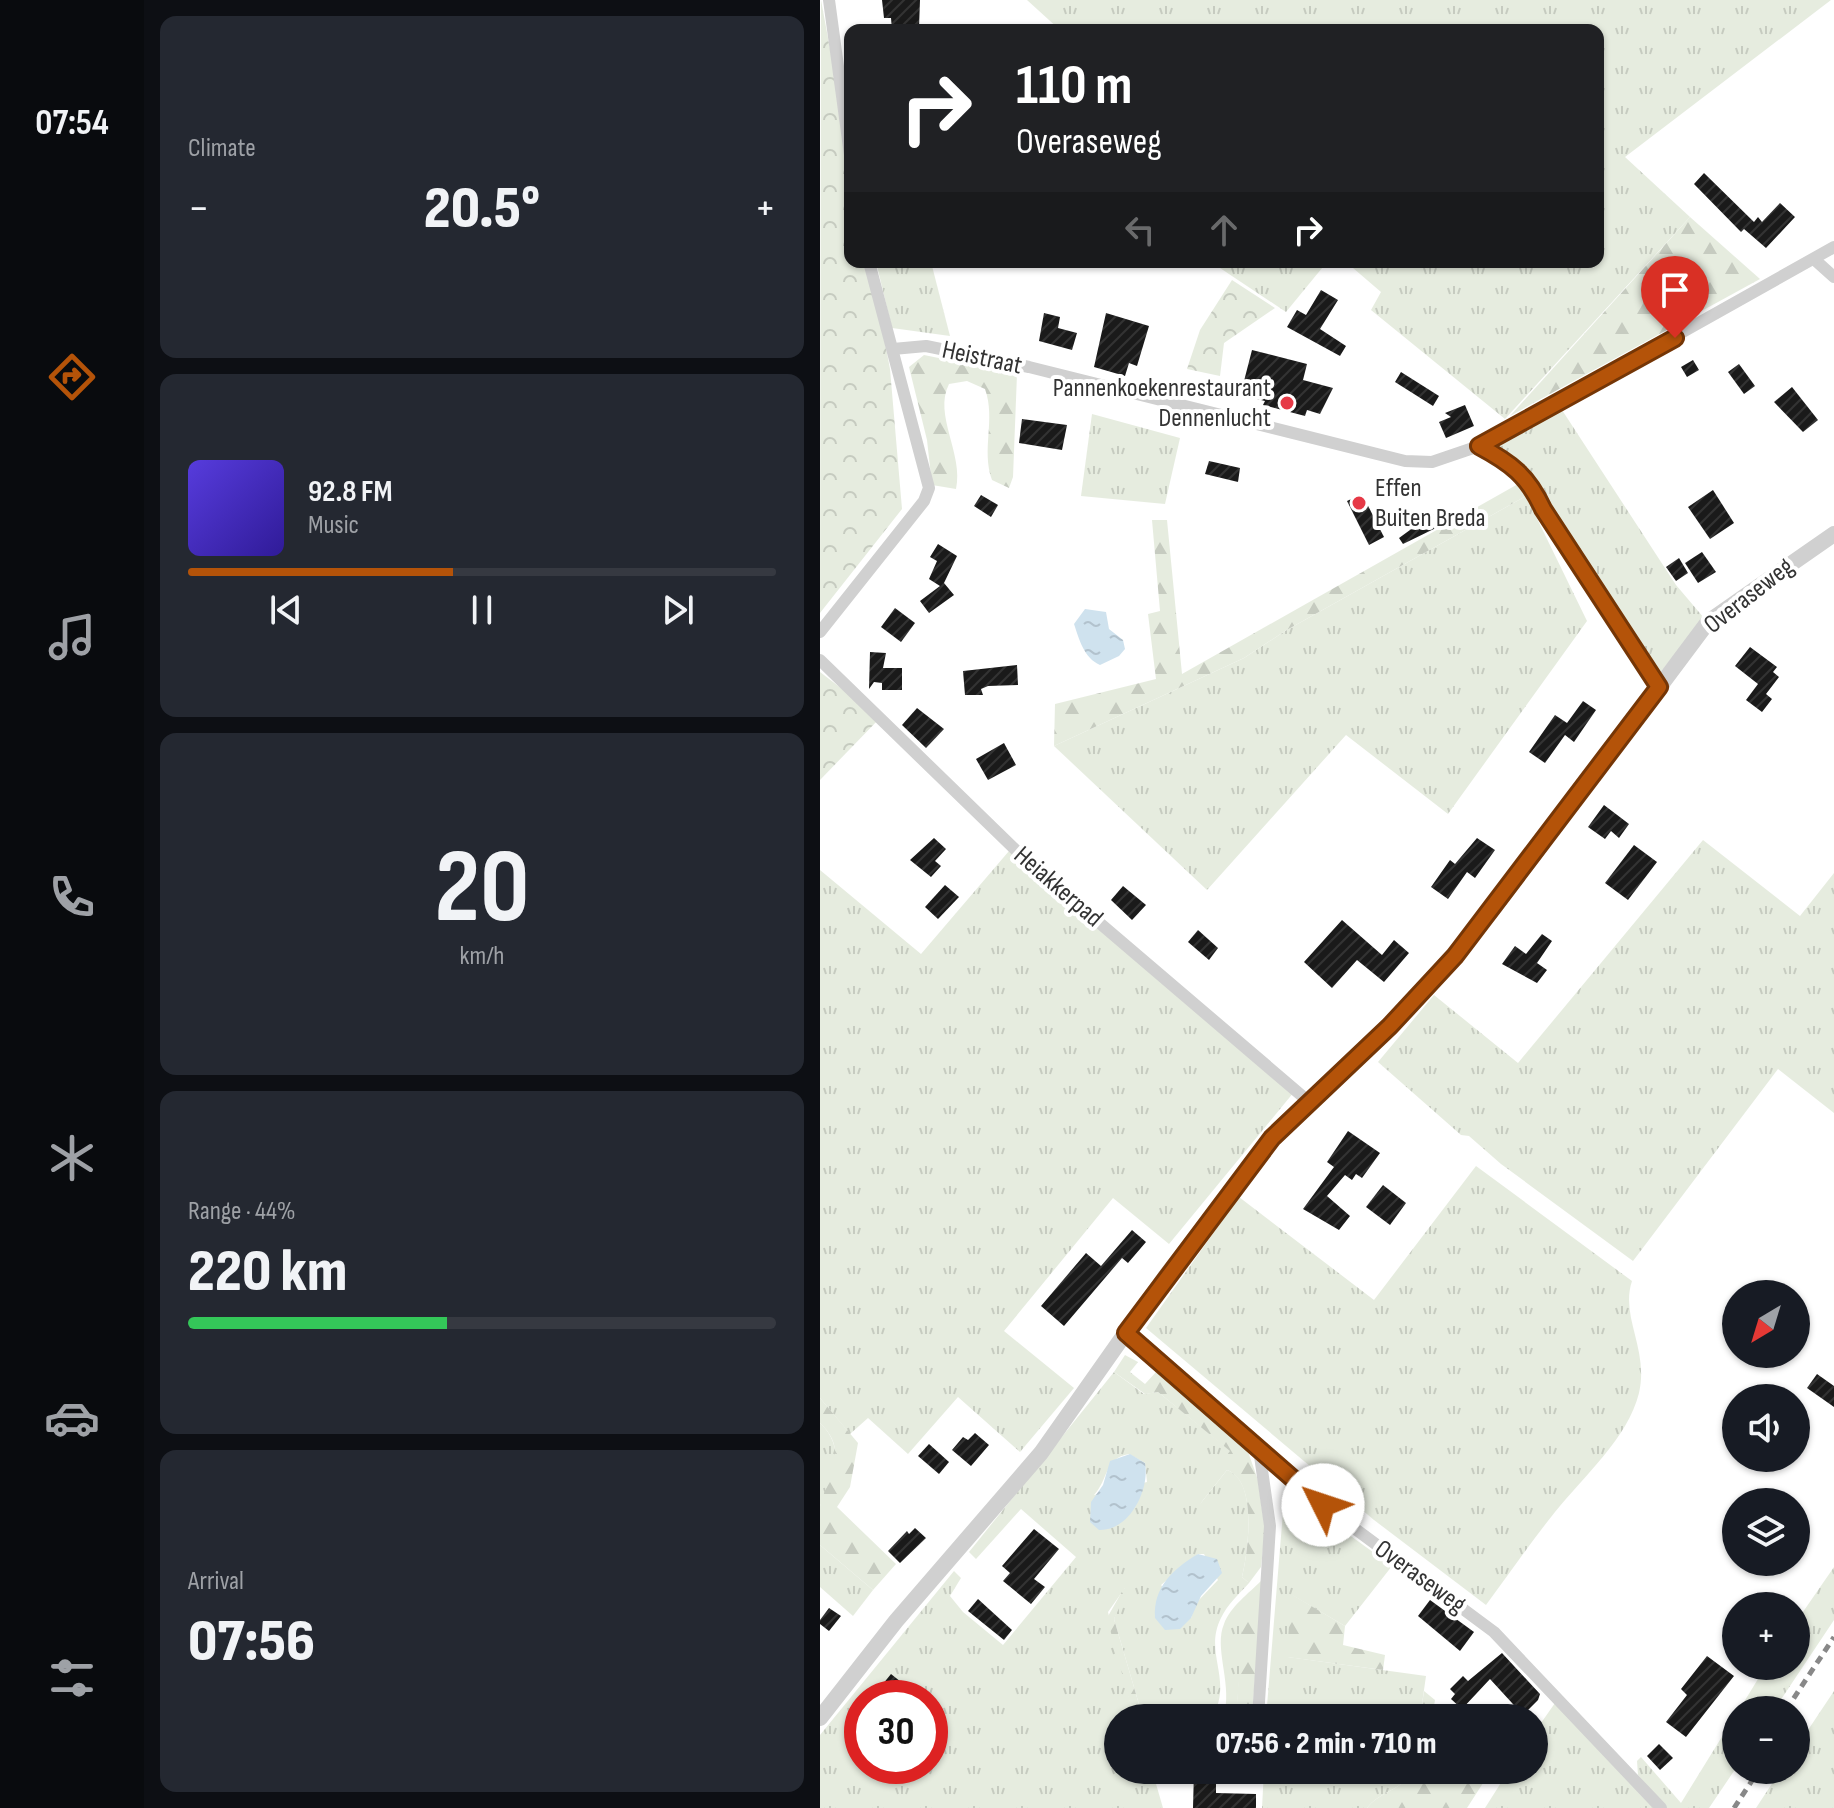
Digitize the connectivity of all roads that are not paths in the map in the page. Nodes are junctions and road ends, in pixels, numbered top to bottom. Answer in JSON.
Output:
{"nodes":[{"id":1,"x":829,"y":0,"type":"edge"},
{"id":2,"x":844,"y":111,"type":"edge"},
{"id":3,"x":1834,"y":247,"type":"edge"},
{"id":4,"x":1815,"y":260,"type":"junction"},
{"id":5,"x":871,"y":268,"type":"edge"},
{"id":6,"x":1834,"y":277,"type":"edge"},
{"id":7,"x":893,"y":349,"type":"junction"},
{"id":8,"x":1479,"y":446,"type":"junction"},
{"id":9,"x":1834,"y":534,"type":"edge"},
{"id":10,"x":820,"y":632,"type":"edge"},
{"id":11,"x":820,"y":660,"type":"edge"},
{"id":12,"x":1659,"y":687,"type":"junction"},
{"id":13,"x":1308,"y":1101,"type":"junction"},
{"id":14,"x":1126,"y":1333,"type":"junction"},
{"id":15,"x":1259,"y":1449,"type":"junction"},
{"id":16,"x":1259,"y":1704,"type":"edge"},
{"id":17,"x":820,"y":1718,"type":"edge"},
{"id":18,"x":1661,"y":1808,"type":"edge"}],
"edges":[{"from":1,"to":2,"type":"street"},
{"from":3,"to":4,"type":"street","name":"Heistraat"},
{"from":4,"to":6,"type":"street"},
{"from":4,"to":8,"type":"street","name":"Heistraat"},
{"from":5,"to":7,"type":"street"},
{"from":7,"to":8,"type":"street","name":"Heistraat"},
{"from":7,"to":10,"type":"street"},
{"from":8,"to":12,"type":"street"},
{"from":9,"to":12,"type":"street","name":"Overaseweg"},
{"from":11,"to":13,"type":"street","name":"Heiakkerpad"},
{"from":12,"to":13,"type":"street","name":"Overaseweg"},
{"from":13,"to":14,"type":"street","name":"Overaseweg"},
{"from":14,"to":15,"type":"street","name":"Overaseweg"},
{"from":14,"to":17,"type":"street","name":"Overaseweg"},
{"from":15,"to":16,"type":"street"},
{"from":15,"to":18,"type":"street","name":"Overaseweg"}]}
